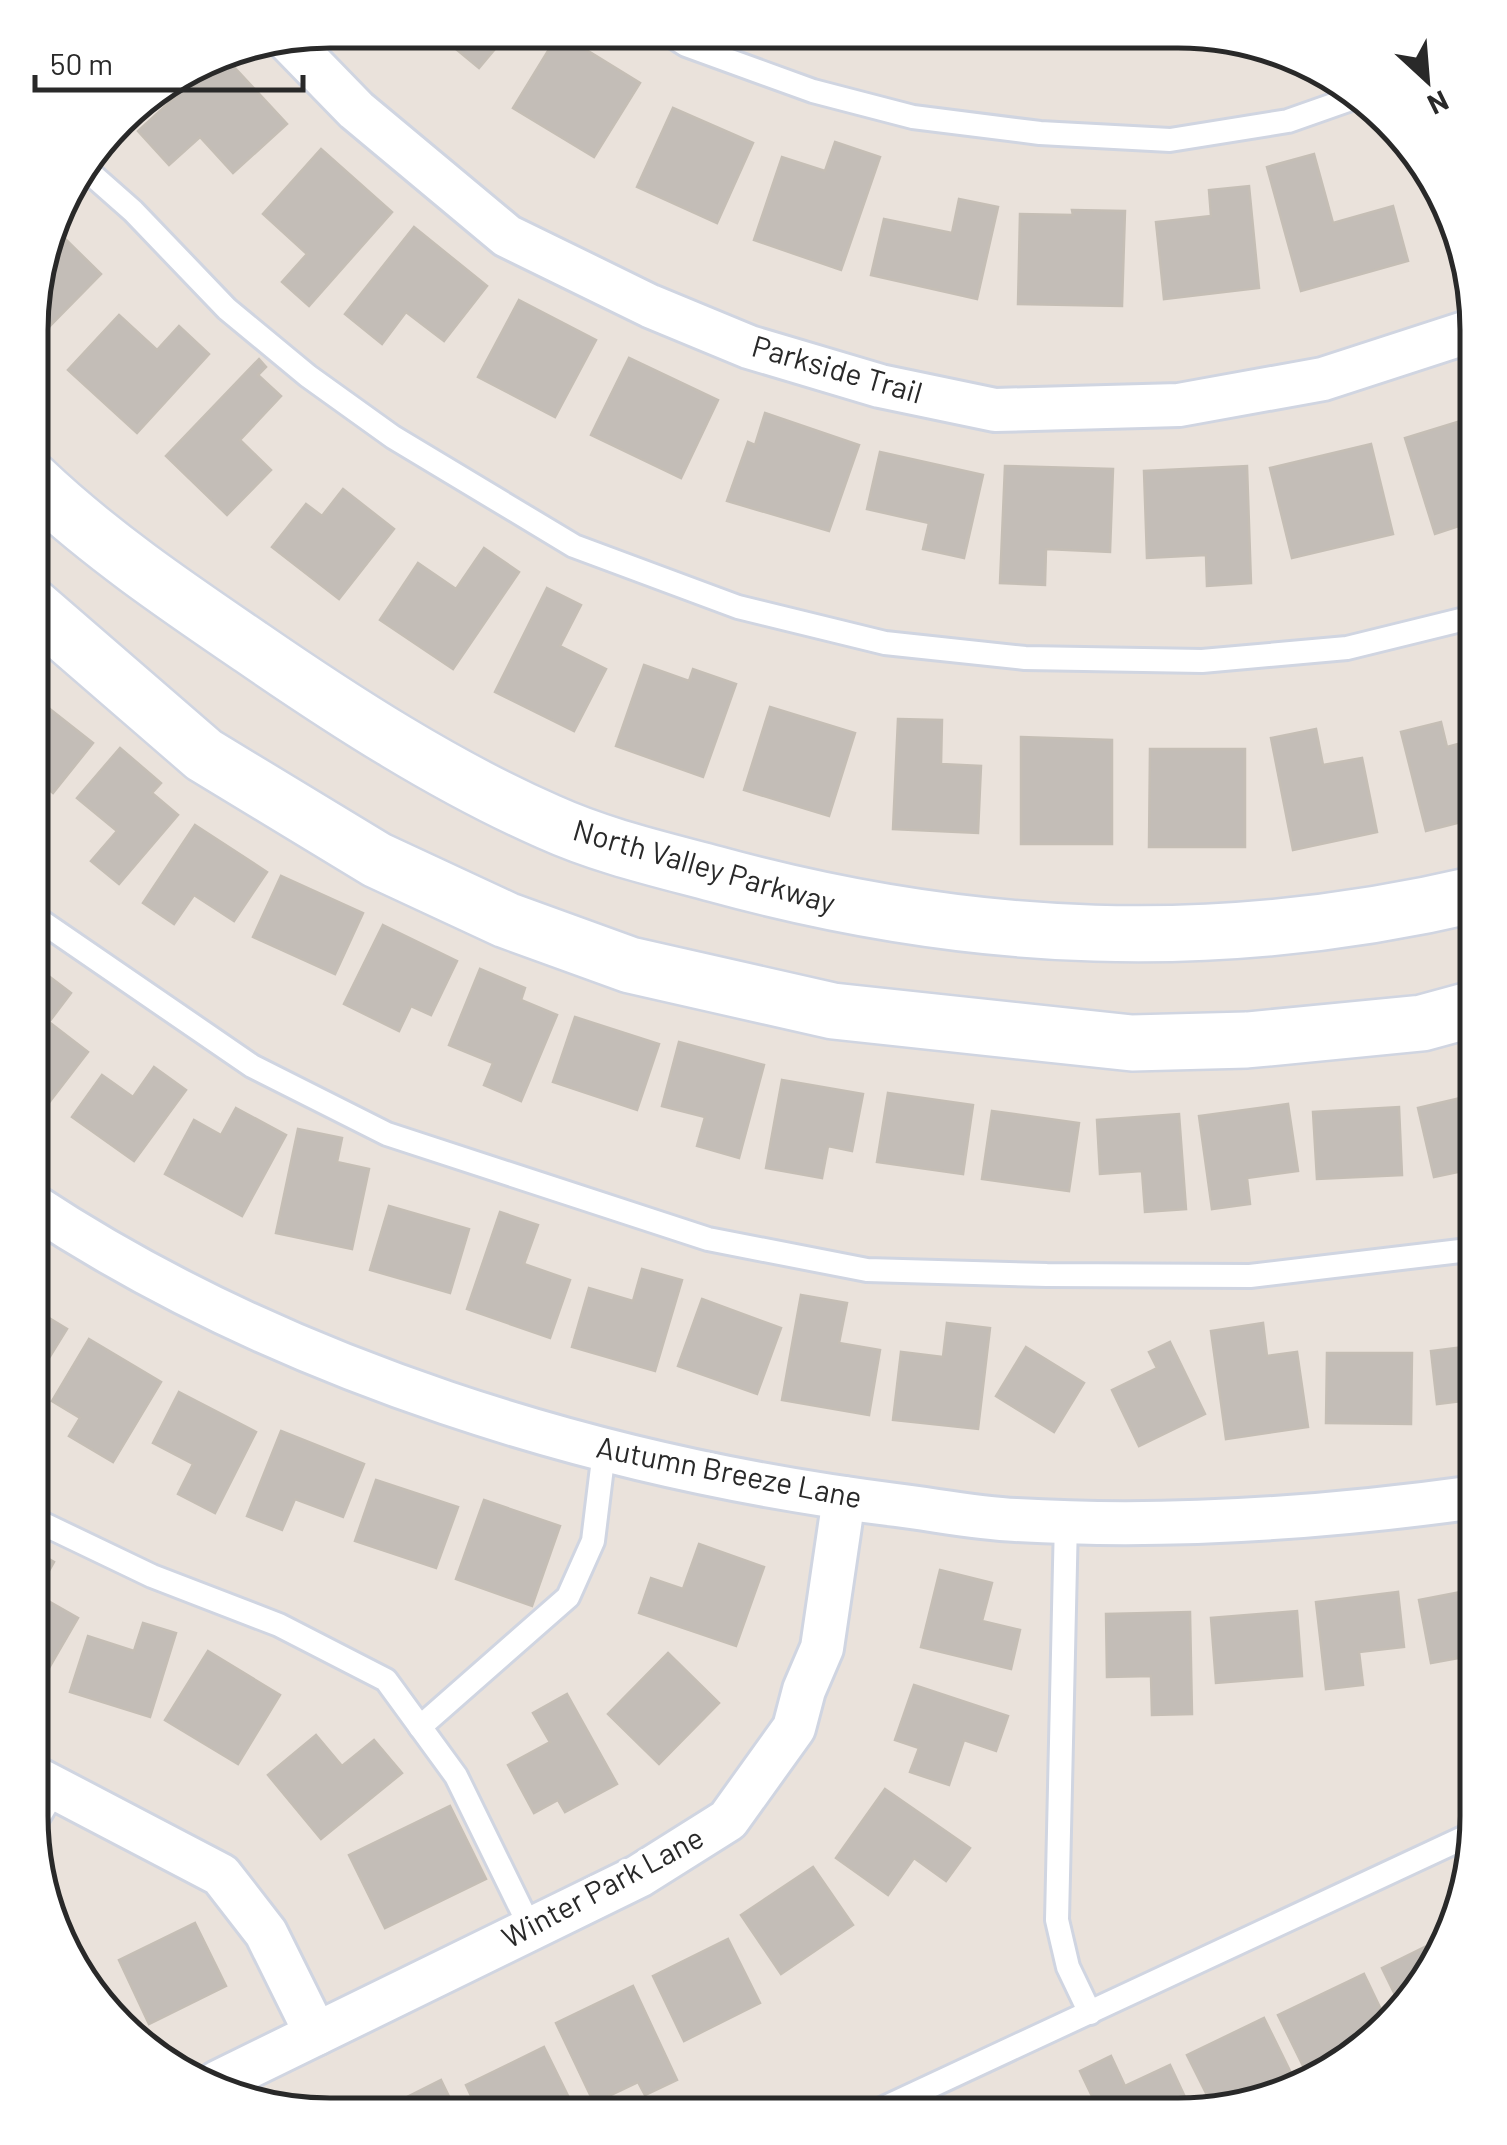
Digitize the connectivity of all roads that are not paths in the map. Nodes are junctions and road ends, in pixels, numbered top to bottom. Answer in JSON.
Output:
{"nodes":[{"id":1,"x":693,"y":48,"type":"edge"},
{"id":2,"x":297,"y":50,"type":"edge"},
{"id":3,"x":1343,"y":102,"type":"edge"},
{"id":4,"x":93,"y":176,"type":"edge"},
{"id":5,"x":1460,"y":335,"type":"edge"},
{"id":6,"x":47,"y":492,"type":"edge"},
{"id":7,"x":47,"y":619,"type":"edge"},
{"id":8,"x":1460,"y":620,"type":"edge"},
{"id":9,"x":1460,"y":898,"type":"edge"},
{"id":10,"x":47,"y":925,"type":"edge"},
{"id":11,"x":1460,"y":1012,"type":"edge"},
{"id":12,"x":47,"y":1215,"type":"edge"},
{"id":13,"x":1459,"y":1251,"type":"edge"},
{"id":14,"x":604,"y":1451,"type":"junction"},
{"id":15,"x":844,"y":1498,"type":"junction"},
{"id":16,"x":1459,"y":1499,"type":"edge"},
{"id":17,"x":1066,"y":1520,"type":"junction"},
{"id":18,"x":47,"y":1526,"type":"edge"},
{"id":19,"x":420,"y":1727,"type":"junction"},
{"id":20,"x":47,"y":1783,"type":"edge"},
{"id":21,"x":1458,"y":1840,"type":"edge"},
{"id":22,"x":531,"y":1929,"type":"junction"},
{"id":23,"x":1090,"y":2013,"type":"junction"},
{"id":24,"x":316,"y":2034,"type":"junction"},
{"id":25,"x":227,"y":2078,"type":"edge"},
{"id":26,"x":906,"y":2098,"type":"edge"}],
"edges":[{"from":1,"to":3,"type":"lane"},
{"from":2,"to":5,"type":"street","name":"Parkside Trail"},
{"from":4,"to":8,"type":"lane"},
{"from":6,"to":9,"type":"street","name":"North Valley Parkway"},
{"from":7,"to":11,"type":"street"},
{"from":10,"to":13,"type":"lane"},
{"from":12,"to":14,"type":"street","name":"Autumn Breeze Lane"},
{"from":14,"to":15,"type":"street","name":"Autumn Breeze Lane"},
{"from":14,"to":19,"type":"lane"},
{"from":15,"to":17,"type":"street","name":"Autumn Breeze Lane"},
{"from":15,"to":22,"type":"street","name":"Winter Park Lane"},
{"from":16,"to":17,"type":"street","name":"Autumn Breeze Lane"},
{"from":17,"to":23,"type":"lane"},
{"from":18,"to":19,"type":"lane"},
{"from":19,"to":22,"type":"lane"},
{"from":20,"to":24,"type":"street"},
{"from":21,"to":23,"type":"lane"},
{"from":22,"to":24,"type":"street","name":"Winter Park Lane"},
{"from":23,"to":26,"type":"lane"},
{"from":24,"to":25,"type":"street","name":"Winter Park Lane"}]}
